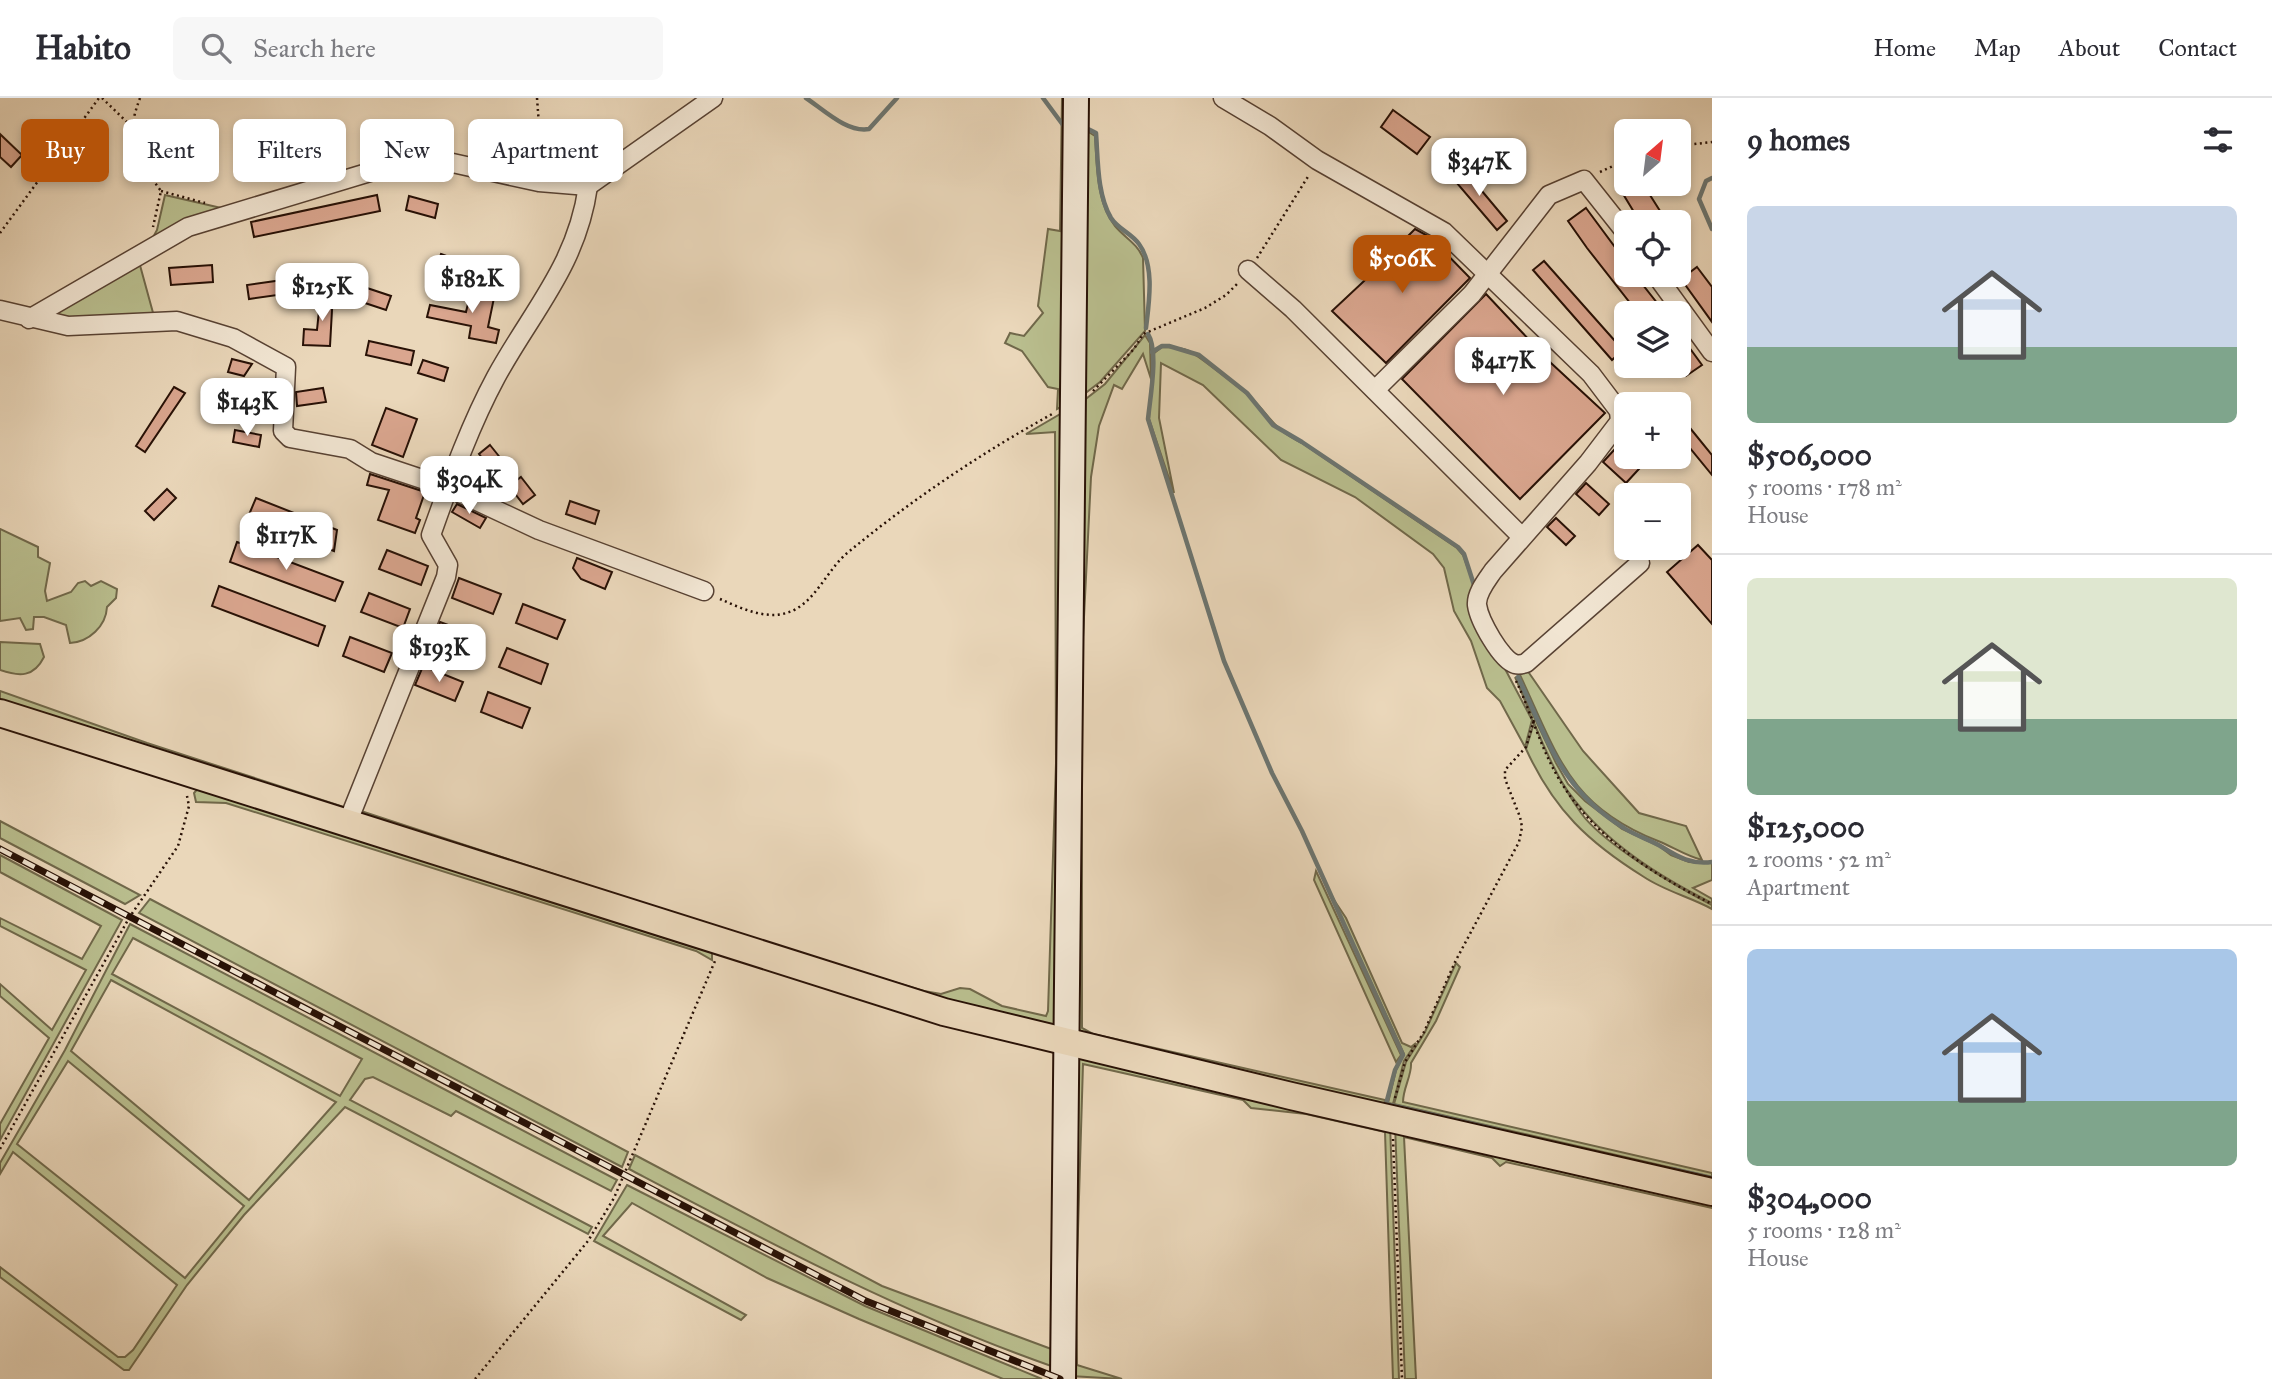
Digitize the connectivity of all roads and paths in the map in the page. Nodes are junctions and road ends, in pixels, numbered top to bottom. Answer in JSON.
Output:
{"nodes":[{"id":1,"x":101,"y":98,"type":"edge"},
{"id":2,"x":140,"y":98,"type":"edge"},
{"id":3,"x":537,"y":98,"type":"edge"},
{"id":4,"x":713,"y":98,"type":"edge"},
{"id":5,"x":1076,"y":98,"type":"edge"},
{"id":6,"x":1223,"y":98,"type":"edge"},
{"id":7,"x":124,"y":119,"type":"edge"},
{"id":8,"x":132,"y":119,"type":"edge"},
{"id":9,"x":1712,"y":142,"type":"edge"},
{"id":10,"x":1691,"y":144,"type":"edge"},
{"id":11,"x":1317,"y":160,"type":"junction"},
{"id":12,"x":1614,"y":166,"type":"edge"},
{"id":13,"x":1584,"y":180,"type":"junction"},
{"id":14,"x":155,"y":182,"type":"edge"},
{"id":15,"x":568,"y":184,"type":"junction"},
{"id":16,"x":588,"y":186,"type":"junction"},
{"id":17,"x":161,"y":191,"type":"junction"},
{"id":18,"x":240,"y":210,"type":"junction"},
{"id":19,"x":1614,"y":218,"type":"edge"},
{"id":20,"x":0,"y":233,"type":"edge"},
{"id":21,"x":134,"y":257,"type":"junction"},
{"id":22,"x":1248,"y":270,"type":"junction"},
{"id":23,"x":1487,"y":273,"type":"junction"},
{"id":24,"x":1665,"y":287,"type":"edge"},
{"id":25,"x":0,"y":310,"type":"edge"},
{"id":26,"x":29,"y":319,"type":"junction"},
{"id":27,"x":1712,"y":352,"type":"edge"},
{"id":28,"x":1375,"y":390,"type":"junction"},
{"id":29,"x":1072,"y":404,"type":"junction"},
{"id":30,"x":449,"y":488,"type":"junction"},
{"id":31,"x":1522,"y":537,"type":"junction"},
{"id":32,"x":1640,"y":563,"type":"dead end"},
{"id":33,"x":704,"y":591,"type":"joint"},
{"id":34,"x":1504,"y":657,"type":"junction"},
{"id":35,"x":0,"y":713,"type":"edge"},
{"id":36,"x":1534,"y":720,"type":"junction"},
{"id":37,"x":182,"y":772,"type":"junction"},
{"id":38,"x":347,"y":824,"type":"junction"},
{"id":39,"x":1712,"y":904,"type":"edge"},
{"id":40,"x":722,"y":943,"type":"junction"},
{"id":41,"x":1067,"y":1040,"type":"junction"},
{"id":42,"x":1393,"y":1118,"type":"junction"},
{"id":43,"x":0,"y":1149,"type":"edge"},
{"id":44,"x":1712,"y":1192,"type":"edge"},
{"id":45,"x":475,"y":1379,"type":"edge"},
{"id":46,"x":1063,"y":1379,"type":"edge"},
{"id":47,"x":1402,"y":1379,"type":"edge"}],
"edges":[{"from":1,"to":7,"type":"path"},
{"from":1,"to":20,"type":"path"},
{"from":2,"to":8,"type":"path"},
{"from":3,"to":15,"type":"path"},
{"from":4,"to":16,"type":"street"},
{"from":5,"to":29,"type":"main road"},
{"from":6,"to":11,"type":"street"},
{"from":9,"to":10,"type":"path"},
{"from":11,"to":22,"type":"path"},
{"from":11,"to":23,"type":"street"},
{"from":12,"to":13,"type":"path"},
{"from":13,"to":19,"type":"street"},
{"from":13,"to":23,"type":"street"},
{"from":14,"to":17,"type":"path"},
{"from":15,"to":16,"type":"street"},
{"from":15,"to":18,"type":"street"},
{"from":16,"to":30,"type":"street"},
{"from":17,"to":18,"type":"path"},
{"from":17,"to":21,"type":"path"},
{"from":18,"to":21,"type":"street"},
{"from":21,"to":26,"type":"street"},
{"from":22,"to":28,"type":"street"},
{"from":22,"to":29,"type":"path"},
{"from":23,"to":28,"type":"street"},
{"from":23,"to":31,"type":"street"},
{"from":24,"to":27,"type":"street"},
{"from":25,"to":26,"type":"street"},
{"from":26,"to":30,"type":"street"},
{"from":28,"to":31,"type":"street"},
{"from":29,"to":33,"type":"path"},
{"from":29,"to":41,"type":"main road"},
{"from":30,"to":33,"type":"street"},
{"from":30,"to":38,"type":"street"},
{"from":31,"to":34,"type":"street"},
{"from":32,"to":34,"type":"street"},
{"from":34,"to":36,"type":"path"},
{"from":35,"to":37,"type":"main road"},
{"from":36,"to":39,"type":"path"},
{"from":36,"to":42,"type":"path"},
{"from":37,"to":38,"type":"main road"},
{"from":37,"to":43,"type":"path"},
{"from":38,"to":40,"type":"main road"},
{"from":40,"to":41,"type":"main road"},
{"from":40,"to":45,"type":"path"},
{"from":41,"to":42,"type":"main road"},
{"from":41,"to":46,"type":"main road"},
{"from":42,"to":44,"type":"main road"},
{"from":42,"to":47,"type":"path"}]}
